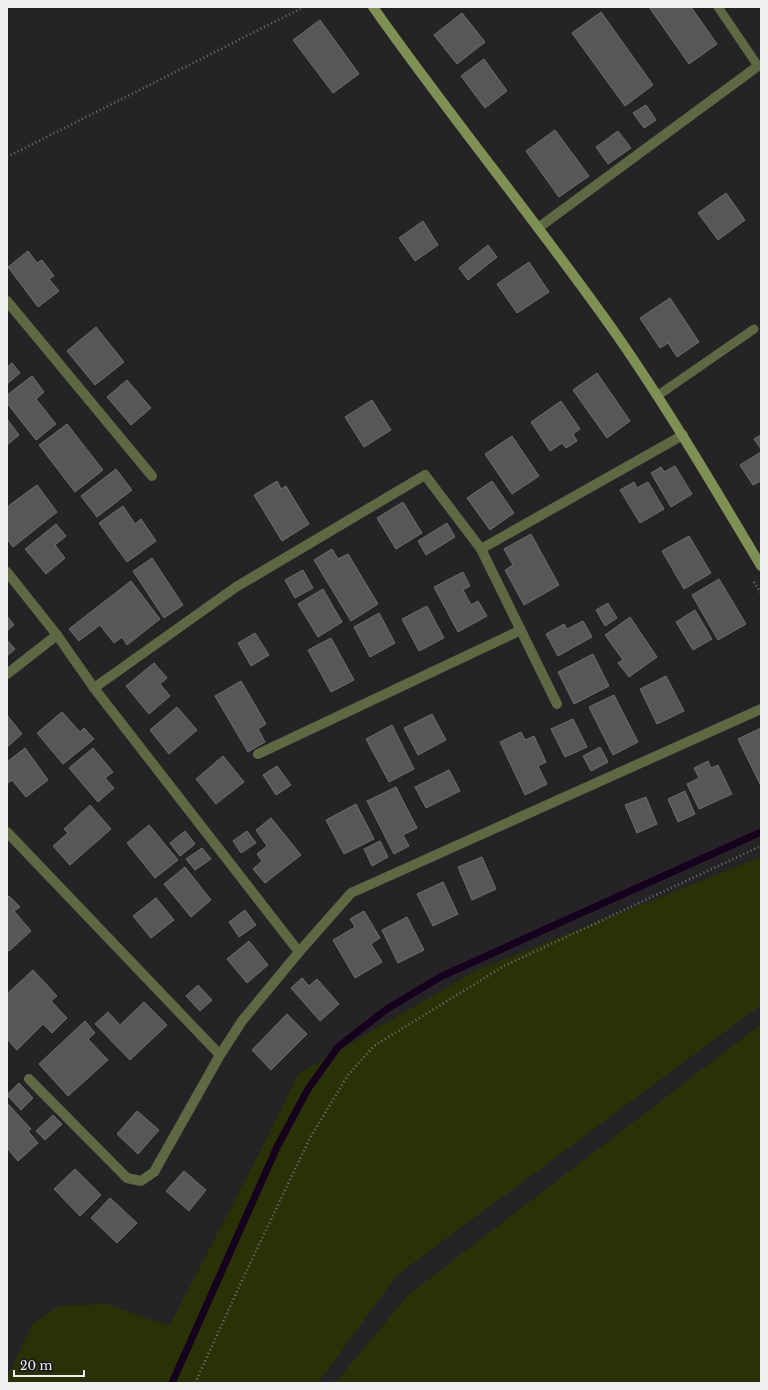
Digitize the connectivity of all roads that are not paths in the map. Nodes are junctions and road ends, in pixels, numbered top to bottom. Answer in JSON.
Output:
{"nodes":[{"id":1,"x":373,"y":7,"type":"edge"},
{"id":2,"x":718,"y":7,"type":"edge"},
{"id":3,"x":758,"y":66,"type":"joint"},
{"id":4,"x":538,"y":228,"type":"junction"},
{"id":5,"x":7,"y":301,"type":"edge"},
{"id":6,"x":11,"y":313,"type":"edge"},
{"id":7,"x":754,"y":329,"type":"dead end"},
{"id":8,"x":657,"y":396,"type":"junction"},
{"id":9,"x":683,"y":435,"type":"junction"},
{"id":10,"x":152,"y":476,"type":"dead end"},
{"id":11,"x":481,"y":549,"type":"junction"},
{"id":12,"x":761,"y":566,"type":"edge"},
{"id":13,"x":7,"y":572,"type":"edge"},
{"id":14,"x":521,"y":630,"type":"junction"},
{"id":15,"x":57,"y":635,"type":"junction"},
{"id":16,"x":7,"y":674,"type":"edge"},
{"id":17,"x":94,"y":688,"type":"junction"},
{"id":18,"x":557,"y":704,"type":"dead end"},
{"id":19,"x":761,"y":709,"type":"edge"},
{"id":20,"x":258,"y":754,"type":"dead end"},
{"id":21,"x":7,"y":832,"type":"edge"},
{"id":22,"x":299,"y":952,"type":"junction"},
{"id":23,"x":220,"y":1054,"type":"junction"},
{"id":24,"x":30,"y":1079,"type":"dead end"}],
"edges":[{"from":1,"to":4,"type":"street"},
{"from":2,"to":3,"type":"lane"},
{"from":3,"to":4,"type":"street"},
{"from":4,"to":8,"type":"street"},
{"from":5,"to":6,"type":"street"},
{"from":6,"to":10,"type":"street"},
{"from":7,"to":8,"type":"lane"},
{"from":8,"to":9,"type":"street"},
{"from":9,"to":11,"type":"street"},
{"from":9,"to":12,"type":"street"},
{"from":11,"to":14,"type":"street"},
{"from":11,"to":17,"type":"street"},
{"from":13,"to":15,"type":"street"},
{"from":14,"to":18,"type":"street"},
{"from":14,"to":20,"type":"street"},
{"from":15,"to":16,"type":"street"},
{"from":15,"to":17,"type":"street"},
{"from":17,"to":22,"type":"street"},
{"from":19,"to":22,"type":"street"},
{"from":21,"to":23,"type":"street"},
{"from":22,"to":23,"type":"street"},
{"from":23,"to":24,"type":"street"}]}
